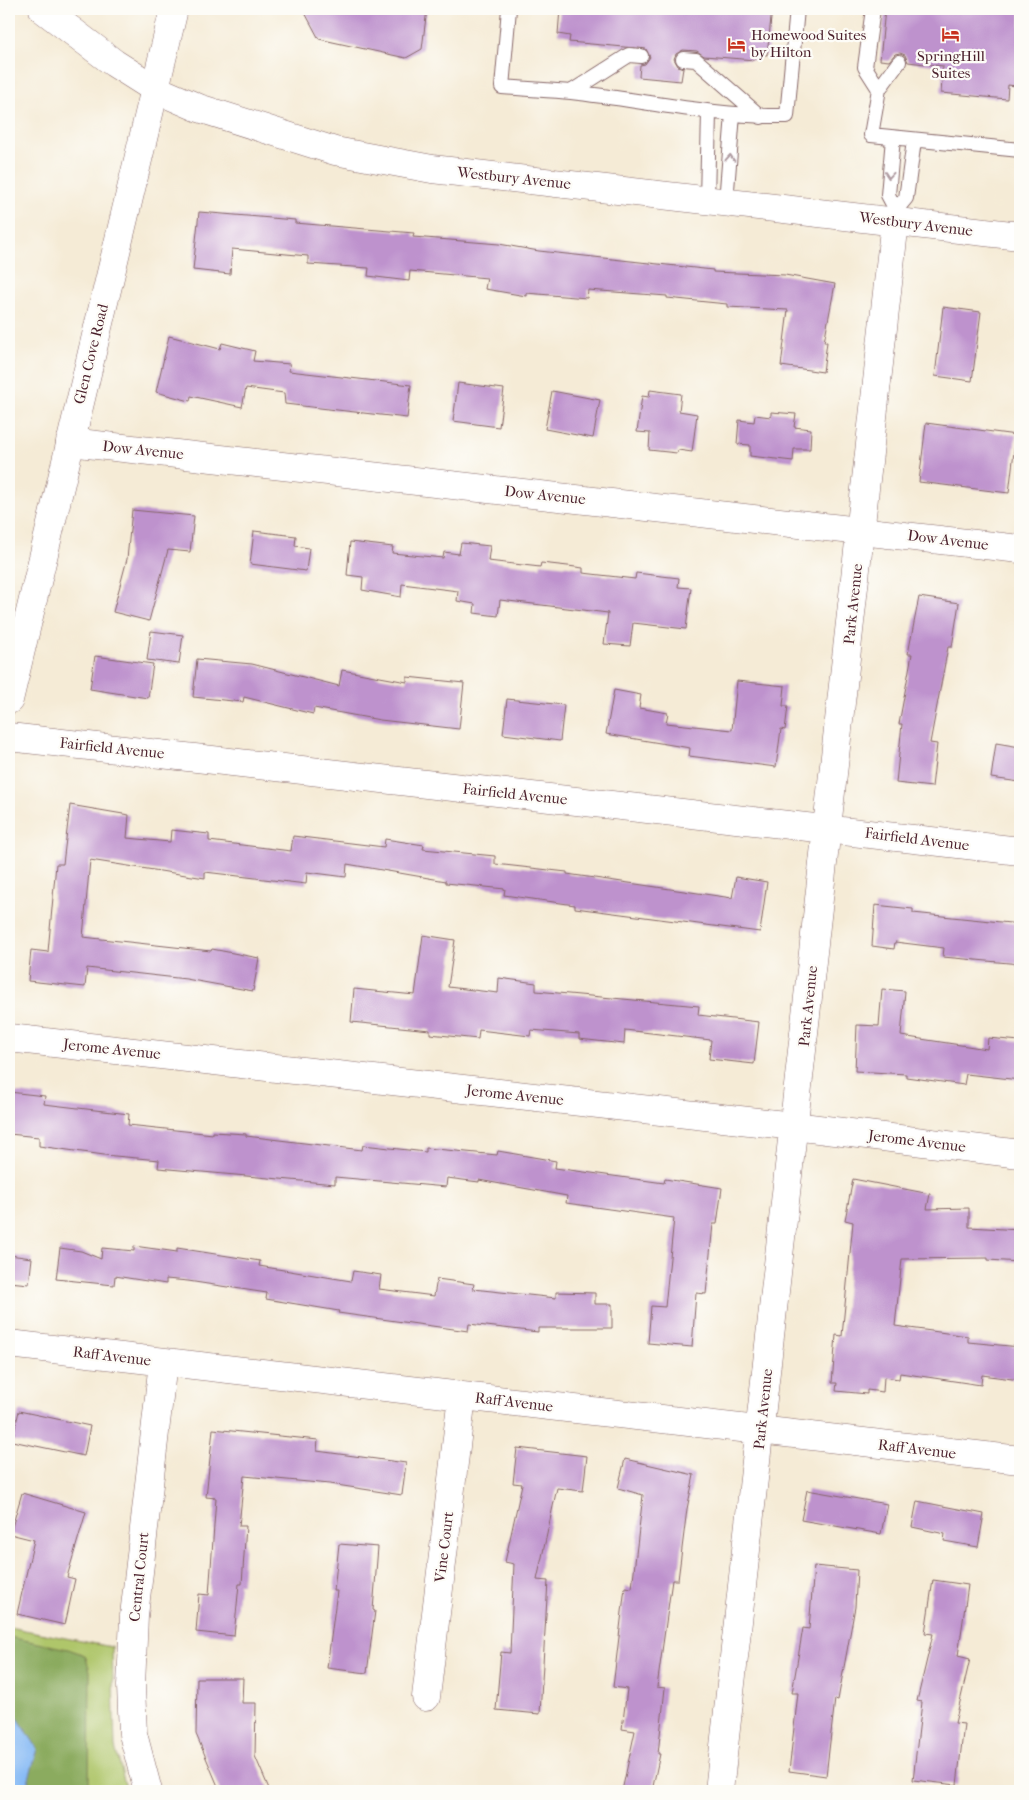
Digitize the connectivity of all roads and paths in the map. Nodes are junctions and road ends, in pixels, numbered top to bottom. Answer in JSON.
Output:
{"nodes":[{"id":1,"x":43,"y":9,"type":"edge"},
{"id":2,"x":174,"y":9,"type":"edge"},
{"id":3,"x":509,"y":9,"type":"edge"},
{"id":4,"x":797,"y":9,"type":"edge"},
{"id":5,"x":873,"y":9,"type":"edge"},
{"id":6,"x":641,"y":56,"type":"dead end"},
{"id":7,"x":684,"y":59,"type":"dead end"},
{"id":8,"x":899,"y":62,"type":"dead end"},
{"id":9,"x":155,"y":89,"type":"junction"},
{"id":10,"x":879,"y":89,"type":"junction"},
{"id":11,"x":571,"y":92,"type":"junction"},
{"id":12,"x":710,"y":112,"type":"junction"},
{"id":13,"x":733,"y":114,"type":"junction"},
{"id":14,"x":761,"y":117,"type":"junction"},
{"id":15,"x":893,"y":138,"type":"junction"},
{"id":16,"x":914,"y":141,"type":"junction"},
{"id":17,"x":1020,"y":150,"type":"edge"},
{"id":18,"x":717,"y":201,"type":"junction"},
{"id":19,"x":896,"y":215,"type":"junction"},
{"id":20,"x":1020,"y":236,"type":"edge"},
{"id":21,"x":70,"y":442,"type":"junction"},
{"id":22,"x":861,"y":530,"type":"junction"},
{"id":23,"x":1020,"y":548,"type":"edge"},
{"id":24,"x":9,"y":700,"type":"edge"},
{"id":25,"x":9,"y":737,"type":"edge"},
{"id":26,"x":827,"y":829,"type":"junction"},
{"id":27,"x":1020,"y":852,"type":"edge"},
{"id":28,"x":9,"y":1038,"type":"edge"},
{"id":29,"x":794,"y":1126,"type":"junction"},
{"id":30,"x":1020,"y":1154,"type":"edge"},
{"id":31,"x":9,"y":1344,"type":"edge"},
{"id":32,"x":163,"y":1362,"type":"junction"},
{"id":33,"x":462,"y":1396,"type":"junction"},
{"id":34,"x":760,"y":1430,"type":"junction"},
{"id":35,"x":1020,"y":1460,"type":"edge"},
{"id":36,"x":426,"y":1697,"type":"dead end"},
{"id":37,"x":148,"y":1791,"type":"edge"},
{"id":38,"x":719,"y":1791,"type":"edge"}],
"edges":[{"from":1,"to":9,"type":"street","name":"Westbury Avenue"},
{"from":2,"to":9,"type":"street","name":"Glen Cove Road"},
{"from":3,"to":11,"type":"lane"},
{"from":4,"to":14,"type":"lane"},
{"from":5,"to":10,"type":"lane"},
{"from":6,"to":11,"type":"lane"},
{"from":7,"to":14,"type":"lane"},
{"from":8,"to":10,"type":"lane"},
{"from":9,"to":18,"type":"street","name":"Westbury Avenue"},
{"from":9,"to":21,"type":"street","name":"Glen Cove Road"},
{"from":10,"to":15,"type":"lane"},
{"from":11,"to":12,"type":"lane"},
{"from":12,"to":13,"type":"lane"},
{"from":12,"to":18,"type":"lane"},
{"from":13,"to":14,"type":"lane"},
{"from":18,"to":13,"type":"lane","one_way":true},
{"from":15,"to":16,"type":"lane"},
{"from":15,"to":19,"type":"lane","one_way":true},
{"from":16,"to":17,"type":"lane"},
{"from":16,"to":19,"type":"lane"},
{"from":18,"to":19,"type":"street","name":"Westbury Avenue"},
{"from":19,"to":20,"type":"street","name":"Westbury Avenue"},
{"from":19,"to":22,"type":"street","name":"Park Avenue"},
{"from":21,"to":22,"type":"street","name":"Dow Avenue"},
{"from":21,"to":24,"type":"street","name":"Glen Cove Road"},
{"from":22,"to":23,"type":"street","name":"Dow Avenue"},
{"from":22,"to":26,"type":"street","name":"Park Avenue"},
{"from":25,"to":26,"type":"street","name":"Fairfield Avenue"},
{"from":26,"to":27,"type":"street","name":"Fairfield Avenue"},
{"from":26,"to":29,"type":"street","name":"Park Avenue"},
{"from":28,"to":29,"type":"street","name":"Jerome Avenue"},
{"from":29,"to":30,"type":"street","name":"Jerome Avenue"},
{"from":29,"to":34,"type":"street","name":"Park Avenue"},
{"from":31,"to":32,"type":"street","name":"Raff Avenue"},
{"from":32,"to":33,"type":"street","name":"Raff Avenue"},
{"from":32,"to":37,"type":"street","name":"Central Court"},
{"from":33,"to":34,"type":"street","name":"Raff Avenue"},
{"from":33,"to":36,"type":"street","name":"Vine Court"},
{"from":34,"to":35,"type":"street","name":"Raff Avenue"},
{"from":34,"to":38,"type":"street","name":"Park Avenue"}]}
